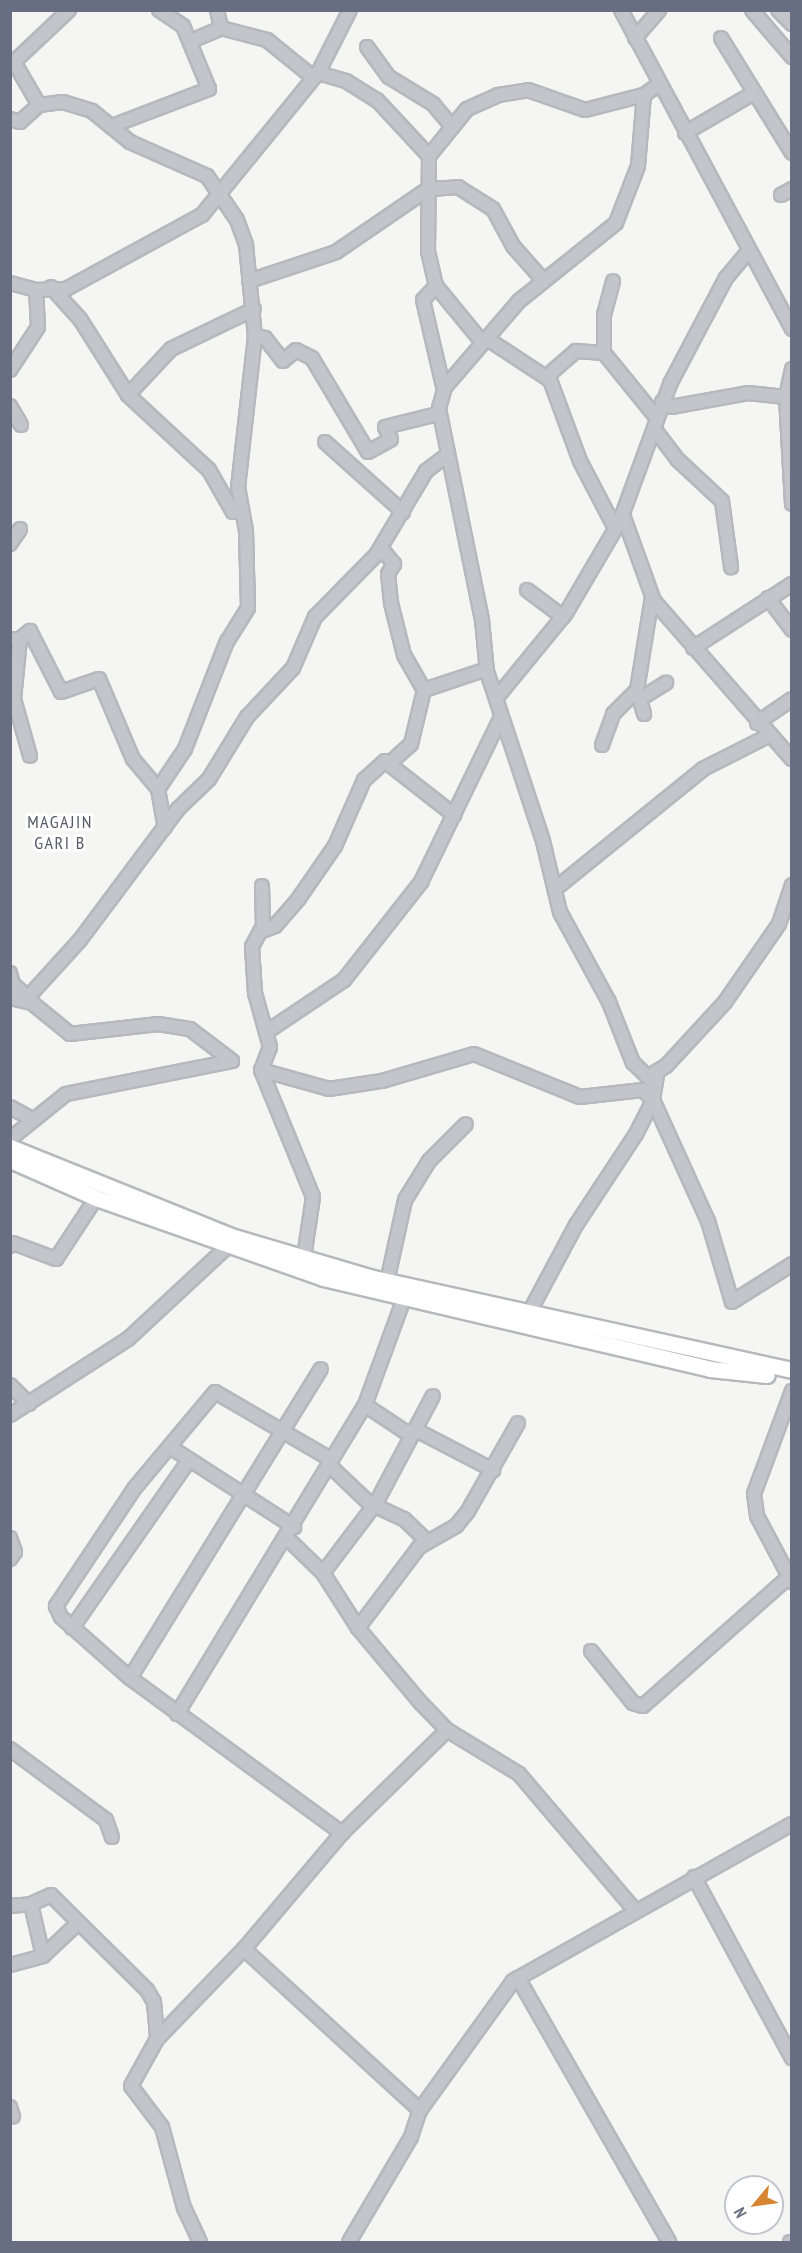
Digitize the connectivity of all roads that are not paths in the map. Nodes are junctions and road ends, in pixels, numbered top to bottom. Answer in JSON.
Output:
{"nodes":[{"id":1,"x":69,"y":10,"type":"edge"},
{"id":2,"x":159,"y":10,"type":"edge"},
{"id":3,"x":217,"y":10,"type":"edge"},
{"id":4,"x":350,"y":10,"type":"edge"},
{"id":5,"x":621,"y":10,"type":"edge"},
{"id":6,"x":659,"y":10,"type":"edge"},
{"id":7,"x":752,"y":10,"type":"edge"},
{"id":8,"x":778,"y":10,"type":"edge"},
{"id":9,"x":792,"y":24,"type":"edge"},
{"id":10,"x":221,"y":28,"type":"junction"},
{"id":11,"x":792,"y":31,"type":"edge"},
{"id":12,"x":635,"y":38,"type":"junction"},
{"id":13,"x":721,"y":38,"type":"dead end"},
{"id":14,"x":192,"y":41,"type":"junction"},
{"id":15,"x":780,"y":44,"type":"junction"},
{"id":16,"x":367,"y":47,"type":"dead end"},
{"id":17,"x":792,"y":57,"type":"edge"},
{"id":18,"x":316,"y":75,"type":"junction"},
{"id":19,"x":658,"y":85,"type":"junction"},
{"id":20,"x":752,"y":93,"type":"junction"},
{"id":21,"x":644,"y":95,"type":"junction"},
{"id":22,"x":39,"y":105,"type":"junction"},
{"id":23,"x":10,"y":119,"type":"edge"},
{"id":24,"x":112,"y":126,"type":"junction"},
{"id":25,"x":452,"y":127,"type":"junction"},
{"id":26,"x":685,"y":133,"type":"junction"},
{"id":27,"x":792,"y":153,"type":"edge"},
{"id":28,"x":429,"y":156,"type":"junction"},
{"id":29,"x":428,"y":190,"type":"junction"},
{"id":30,"x":220,"y":194,"type":"junction"},
{"id":31,"x":747,"y":253,"type":"junction"},
{"id":32,"x":543,"y":280,"type":"junction"},
{"id":33,"x":249,"y":281,"type":"junction"},
{"id":34,"x":613,"y":281,"type":"dead end"},
{"id":35,"x":10,"y":284,"type":"edge"},
{"id":36,"x":436,"y":286,"type":"junction"},
{"id":37,"x":51,"y":288,"type":"junction"},
{"id":38,"x":36,"y":290,"type":"junction"},
{"id":39,"x":254,"y":309,"type":"junction"},
{"id":40,"x":792,"y":329,"type":"edge"},
{"id":41,"x":255,"y":336,"type":"junction"},
{"id":42,"x":484,"y":340,"type":"junction"},
{"id":43,"x":604,"y":353,"type":"junction"},
{"id":44,"x":792,"y":369,"type":"edge"},
{"id":45,"x":10,"y":370,"type":"edge"},
{"id":46,"x":546,"y":377,"type":"junction"},
{"id":47,"x":444,"y":390,"type":"junction"},
{"id":48,"x":128,"y":395,"type":"junction"},
{"id":49,"x":786,"y":397,"type":"junction"},
{"id":50,"x":662,"y":402,"type":"junction"},
{"id":51,"x":10,"y":406,"type":"edge"},
{"id":52,"x":438,"y":414,"type":"junction"},
{"id":53,"x":657,"y":417,"type":"junction"},
{"id":54,"x":21,"y":425,"type":"dead end"},
{"id":55,"x":656,"y":431,"type":"junction"},
{"id":56,"x":325,"y":442,"type":"dead end"},
{"id":57,"x":446,"y":456,"type":"junction"},
{"id":58,"x":792,"y":504,"type":"edge"},
{"id":59,"x":242,"y":512,"type":"junction"},
{"id":60,"x":403,"y":512,"type":"junction"},
{"id":61,"x":623,"y":514,"type":"junction"},
{"id":62,"x":615,"y":528,"type":"junction"},
{"id":63,"x":20,"y":529,"type":"dead end"},
{"id":64,"x":10,"y":544,"type":"edge"},
{"id":65,"x":381,"y":548,"type":"junction"},
{"id":66,"x":731,"y":567,"type":"dead end"},
{"id":67,"x":792,"y":584,"type":"edge"},
{"id":68,"x":527,"y":590,"type":"dead end"},
{"id":69,"x":652,"y":596,"type":"junction"},
{"id":70,"x":768,"y":598,"type":"junction"},
{"id":71,"x":563,"y":617,"type":"junction"},
{"id":72,"x":792,"y":630,"type":"edge"},
{"id":73,"x":15,"y":639,"type":"edge"},
{"id":74,"x":693,"y":648,"type":"junction"},
{"id":75,"x":487,"y":669,"type":"junction"},
{"id":76,"x":666,"y":683,"type":"dead end"},
{"id":77,"x":424,"y":690,"type":"junction"},
{"id":78,"x":638,"y":694,"type":"junction"},
{"id":79,"x":498,"y":696,"type":"junction"},
{"id":80,"x":792,"y":699,"type":"edge"},
{"id":81,"x":645,"y":714,"type":"dead end"},
{"id":82,"x":501,"y":717,"type":"junction"},
{"id":83,"x":757,"y":723,"type":"junction"},
{"id":84,"x":768,"y":736,"type":"junction"},
{"id":85,"x":602,"y":745,"type":"dead end"},
{"id":86,"x":30,"y":756,"type":"dead end"},
{"id":87,"x":792,"y":759,"type":"edge"},
{"id":88,"x":392,"y":761,"type":"junction"},
{"id":89,"x":158,"y":789,"type":"junction"},
{"id":90,"x":454,"y":815,"type":"junction"},
{"id":91,"x":165,"y":827,"type":"junction"},
{"id":92,"x":792,"y":885,"type":"edge"},
{"id":93,"x":262,"y":886,"type":"dead end"},
{"id":94,"x":555,"y":889,"type":"junction"},
{"id":95,"x":260,"y":932,"type":"junction"},
{"id":96,"x":10,"y":973,"type":"edge"},
{"id":97,"x":10,"y":998,"type":"edge"},
{"id":98,"x":31,"y":999,"type":"junction"},
{"id":99,"x":268,"y":1031,"type":"junction"},
{"id":100,"x":261,"y":1070,"type":"junction"},
{"id":101,"x":652,"y":1077,"type":"junction"},
{"id":102,"x":654,"y":1100,"type":"junction"},
{"id":103,"x":10,"y":1107,"type":"edge"},
{"id":104,"x":33,"y":1120,"type":"junction"},
{"id":105,"x":466,"y":1124,"type":"dead end"},
{"id":106,"x":10,"y":1139,"type":"edge"},
{"id":107,"x":10,"y":1147,"type":"edge"},
{"id":108,"x":10,"y":1160,"type":"edge"},
{"id":109,"x":96,"y":1198,"type":"junction"},
{"id":110,"x":10,"y":1246,"type":"edge"},
{"id":111,"x":228,"y":1246,"type":"junction"},
{"id":112,"x":304,"y":1257,"type":"junction"},
{"id":113,"x":792,"y":1264,"type":"edge"},
{"id":114,"x":387,"y":1282,"type":"junction"},
{"id":115,"x":403,"y":1301,"type":"junction"},
{"id":116,"x":529,"y":1313,"type":"junction"},
{"id":117,"x":321,"y":1369,"type":"dead end"},
{"id":118,"x":792,"y":1370,"type":"edge"},
{"id":119,"x":792,"y":1377,"type":"edge"},
{"id":120,"x":10,"y":1384,"type":"edge"},
{"id":121,"x":792,"y":1390,"type":"edge"},
{"id":122,"x":434,"y":1396,"type":"dead end"},
{"id":123,"x":29,"y":1404,"type":"junction"},
{"id":124,"x":365,"y":1405,"type":"junction"},
{"id":125,"x":10,"y":1415,"type":"edge"},
{"id":126,"x":518,"y":1424,"type":"dead end"},
{"id":127,"x":285,"y":1431,"type":"junction"},
{"id":128,"x":413,"y":1434,"type":"junction"},
{"id":129,"x":170,"y":1448,"type":"junction"},
{"id":130,"x":188,"y":1462,"type":"junction"},
{"id":131,"x":330,"y":1463,"type":"junction"},
{"id":132,"x":493,"y":1470,"type":"junction"},
{"id":133,"x":243,"y":1494,"type":"junction"},
{"id":134,"x":375,"y":1503,"type":"junction"},
{"id":135,"x":291,"y":1533,"type":"junction"},
{"id":136,"x":10,"y":1538,"type":"edge"},
{"id":137,"x":426,"y":1540,"type":"junction"},
{"id":138,"x":10,"y":1560,"type":"edge"},
{"id":139,"x":323,"y":1573,"type":"junction"},
{"id":140,"x":790,"y":1579,"type":"edge"},
{"id":141,"x":72,"y":1628,"type":"junction"},
{"id":142,"x":358,"y":1628,"type":"junction"},
{"id":143,"x":591,"y":1651,"type":"dead end"},
{"id":144,"x":130,"y":1678,"type":"junction"},
{"id":145,"x":177,"y":1714,"type":"junction"},
{"id":146,"x":447,"y":1730,"type":"junction"},
{"id":147,"x":10,"y":1749,"type":"edge"},
{"id":148,"x":792,"y":1824,"type":"edge"},
{"id":149,"x":342,"y":1833,"type":"junction"},
{"id":150,"x":112,"y":1837,"type":"dead end"},
{"id":151,"x":694,"y":1876,"type":"junction"},
{"id":152,"x":31,"y":1904,"type":"junction"},
{"id":153,"x":10,"y":1906,"type":"edge"},
{"id":154,"x":634,"y":1909,"type":"junction"},
{"id":155,"x":78,"y":1923,"type":"junction"},
{"id":156,"x":244,"y":1949,"type":"junction"},
{"id":157,"x":43,"y":1956,"type":"junction"},
{"id":158,"x":10,"y":1965,"type":"edge"},
{"id":159,"x":518,"y":1978,"type":"junction"},
{"id":160,"x":157,"y":2038,"type":"junction"},
{"id":161,"x":792,"y":2058,"type":"edge"},
{"id":162,"x":420,"y":2109,"type":"junction"},
{"id":163,"x":200,"y":2242,"type":"edge"},
{"id":164,"x":349,"y":2242,"type":"edge"},
{"id":165,"x":669,"y":2242,"type":"edge"}],
"edges":[{"from":1,"to":22,"type":"street"},
{"from":2,"to":14,"type":"street"},
{"from":3,"to":10,"type":"street"},
{"from":4,"to":18,"type":"street"},
{"from":5,"to":12,"type":"street"},
{"from":6,"to":12,"type":"street"},
{"from":7,"to":15,"type":"street"},
{"from":8,"to":9,"type":"street"},
{"from":10,"to":14,"type":"street"},
{"from":10,"to":18,"type":"street"},
{"from":11,"to":15,"type":"street"},
{"from":12,"to":19,"type":"street"},
{"from":13,"to":20,"type":"street"},
{"from":14,"to":24,"type":"street"},
{"from":15,"to":17,"type":"street"},
{"from":16,"to":25,"type":"street"},
{"from":18,"to":28,"type":"street"},
{"from":18,"to":30,"type":"street"},
{"from":19,"to":21,"type":"street"},
{"from":19,"to":26,"type":"street"},
{"from":20,"to":26,"type":"street"},
{"from":20,"to":27,"type":"street"},
{"from":21,"to":25,"type":"street"},
{"from":21,"to":32,"type":"street"},
{"from":22,"to":23,"type":"street"},
{"from":22,"to":24,"type":"street"},
{"from":24,"to":30,"type":"street"},
{"from":25,"to":28,"type":"street"},
{"from":26,"to":31,"type":"street"},
{"from":28,"to":29,"type":"street"},
{"from":29,"to":32,"type":"street"},
{"from":29,"to":33,"type":"street"},
{"from":29,"to":36,"type":"street"},
{"from":30,"to":33,"type":"street"},
{"from":30,"to":37,"type":"street"},
{"from":31,"to":40,"type":"street"},
{"from":31,"to":50,"type":"street"},
{"from":32,"to":42,"type":"street"},
{"from":33,"to":39,"type":"street"},
{"from":34,"to":43,"type":"street"},
{"from":35,"to":38,"type":"street"},
{"from":36,"to":42,"type":"street"},
{"from":36,"to":47,"type":"street"},
{"from":37,"to":38,"type":"street"},
{"from":37,"to":48,"type":"street"},
{"from":38,"to":45,"type":"street"},
{"from":39,"to":41,"type":"street"},
{"from":39,"to":48,"type":"street"},
{"from":41,"to":52,"type":"street"},
{"from":41,"to":59,"type":"street"},
{"from":42,"to":46,"type":"street"},
{"from":42,"to":47,"type":"street"},
{"from":43,"to":46,"type":"street"},
{"from":43,"to":53,"type":"street"},
{"from":44,"to":49,"type":"street"},
{"from":46,"to":62,"type":"street"},
{"from":47,"to":52,"type":"street"},
{"from":48,"to":59,"type":"street"},
{"from":49,"to":50,"type":"street"},
{"from":49,"to":58,"type":"street"},
{"from":50,"to":53,"type":"street"},
{"from":51,"to":54,"type":"street"},
{"from":52,"to":57,"type":"street"},
{"from":53,"to":55,"type":"street"},
{"from":55,"to":61,"type":"street"},
{"from":55,"to":66,"type":"street"},
{"from":56,"to":60,"type":"street"},
{"from":57,"to":60,"type":"street"},
{"from":57,"to":75,"type":"street"},
{"from":59,"to":89,"type":"street"},
{"from":60,"to":65,"type":"street"},
{"from":61,"to":62,"type":"street"},
{"from":61,"to":69,"type":"street"},
{"from":62,"to":71,"type":"street"},
{"from":63,"to":64,"type":"street"},
{"from":65,"to":77,"type":"street"},
{"from":65,"to":91,"type":"street"},
{"from":67,"to":70,"type":"street"},
{"from":68,"to":71,"type":"street"},
{"from":69,"to":74,"type":"street"},
{"from":69,"to":78,"type":"street"},
{"from":70,"to":72,"type":"street"},
{"from":70,"to":74,"type":"street"},
{"from":71,"to":79,"type":"street"},
{"from":73,"to":86,"type":"street"},
{"from":73,"to":89,"type":"street"},
{"from":74,"to":83,"type":"street"},
{"from":75,"to":77,"type":"street"},
{"from":75,"to":79,"type":"street"},
{"from":76,"to":78,"type":"street"},
{"from":77,"to":88,"type":"street"},
{"from":78,"to":81,"type":"street"},
{"from":78,"to":85,"type":"street"},
{"from":79,"to":82,"type":"street"},
{"from":80,"to":83,"type":"street"},
{"from":82,"to":90,"type":"street"},
{"from":82,"to":94,"type":"street"},
{"from":83,"to":84,"type":"street"},
{"from":84,"to":87,"type":"street"},
{"from":84,"to":94,"type":"street"},
{"from":88,"to":90,"type":"street"},
{"from":88,"to":95,"type":"street"},
{"from":89,"to":91,"type":"street"},
{"from":90,"to":99,"type":"street"},
{"from":91,"to":98,"type":"street"},
{"from":92,"to":101,"type":"street"},
{"from":93,"to":95,"type":"street"},
{"from":94,"to":101,"type":"street"},
{"from":95,"to":99,"type":"street"},
{"from":96,"to":98,"type":"street"},
{"from":97,"to":98,"type":"street"},
{"from":98,"to":104,"type":"street"},
{"from":99,"to":100,"type":"street"},
{"from":100,"to":102,"type":"street"},
{"from":100,"to":112,"type":"street"},
{"from":101,"to":102,"type":"street"},
{"from":102,"to":113,"type":"street"},
{"from":102,"to":116,"type":"street"},
{"from":103,"to":104,"type":"street"},
{"from":104,"to":106,"type":"street"},
{"from":105,"to":114,"type":"street"},
{"from":107,"to":112,"type":"main road"},
{"from":108,"to":109,"type":"main road"},
{"from":109,"to":110,"type":"street"},
{"from":109,"to":111,"type":"main road"},
{"from":111,"to":115,"type":"main road"},
{"from":111,"to":123,"type":"street"},
{"from":112,"to":114,"type":"main road"},
{"from":114,"to":116,"type":"main road"},
{"from":115,"to":119,"type":"main road"},
{"from":115,"to":124,"type":"street"},
{"from":116,"to":118,"type":"main road"},
{"from":117,"to":127,"type":"street"},
{"from":120,"to":123,"type":"street"},
{"from":121,"to":140,"type":"street"},
{"from":122,"to":128,"type":"street"},
{"from":123,"to":125,"type":"street"},
{"from":124,"to":128,"type":"street"},
{"from":124,"to":131,"type":"street"},
{"from":126,"to":132,"type":"street"},
{"from":127,"to":129,"type":"street"},
{"from":127,"to":131,"type":"street"},
{"from":127,"to":133,"type":"street"},
{"from":128,"to":132,"type":"street"},
{"from":128,"to":134,"type":"street"},
{"from":129,"to":130,"type":"street"},
{"from":129,"to":141,"type":"street"},
{"from":130,"to":133,"type":"street"},
{"from":130,"to":141,"type":"street"},
{"from":131,"to":134,"type":"street"},
{"from":131,"to":135,"type":"street"},
{"from":132,"to":137,"type":"street"},
{"from":133,"to":135,"type":"street"},
{"from":133,"to":144,"type":"street"},
{"from":134,"to":137,"type":"street"},
{"from":134,"to":139,"type":"street"},
{"from":135,"to":139,"type":"street"},
{"from":135,"to":145,"type":"street"},
{"from":136,"to":138,"type":"street"},
{"from":137,"to":142,"type":"street"},
{"from":139,"to":142,"type":"street"},
{"from":140,"to":143,"type":"street"},
{"from":141,"to":144,"type":"street"},
{"from":142,"to":146,"type":"street"},
{"from":144,"to":145,"type":"street"},
{"from":145,"to":149,"type":"street"},
{"from":146,"to":149,"type":"street"},
{"from":146,"to":154,"type":"street"},
{"from":147,"to":150,"type":"street"},
{"from":148,"to":151,"type":"street"},
{"from":149,"to":156,"type":"street"},
{"from":151,"to":154,"type":"street"},
{"from":151,"to":161,"type":"street"},
{"from":152,"to":153,"type":"street"},
{"from":152,"to":155,"type":"street"},
{"from":152,"to":157,"type":"street"},
{"from":154,"to":159,"type":"street"},
{"from":155,"to":157,"type":"street"},
{"from":155,"to":160,"type":"street"},
{"from":156,"to":160,"type":"street"},
{"from":156,"to":162,"type":"street"},
{"from":157,"to":158,"type":"street"},
{"from":159,"to":162,"type":"street"},
{"from":159,"to":165,"type":"street"},
{"from":160,"to":163,"type":"street"},
{"from":162,"to":164,"type":"street"}]}
